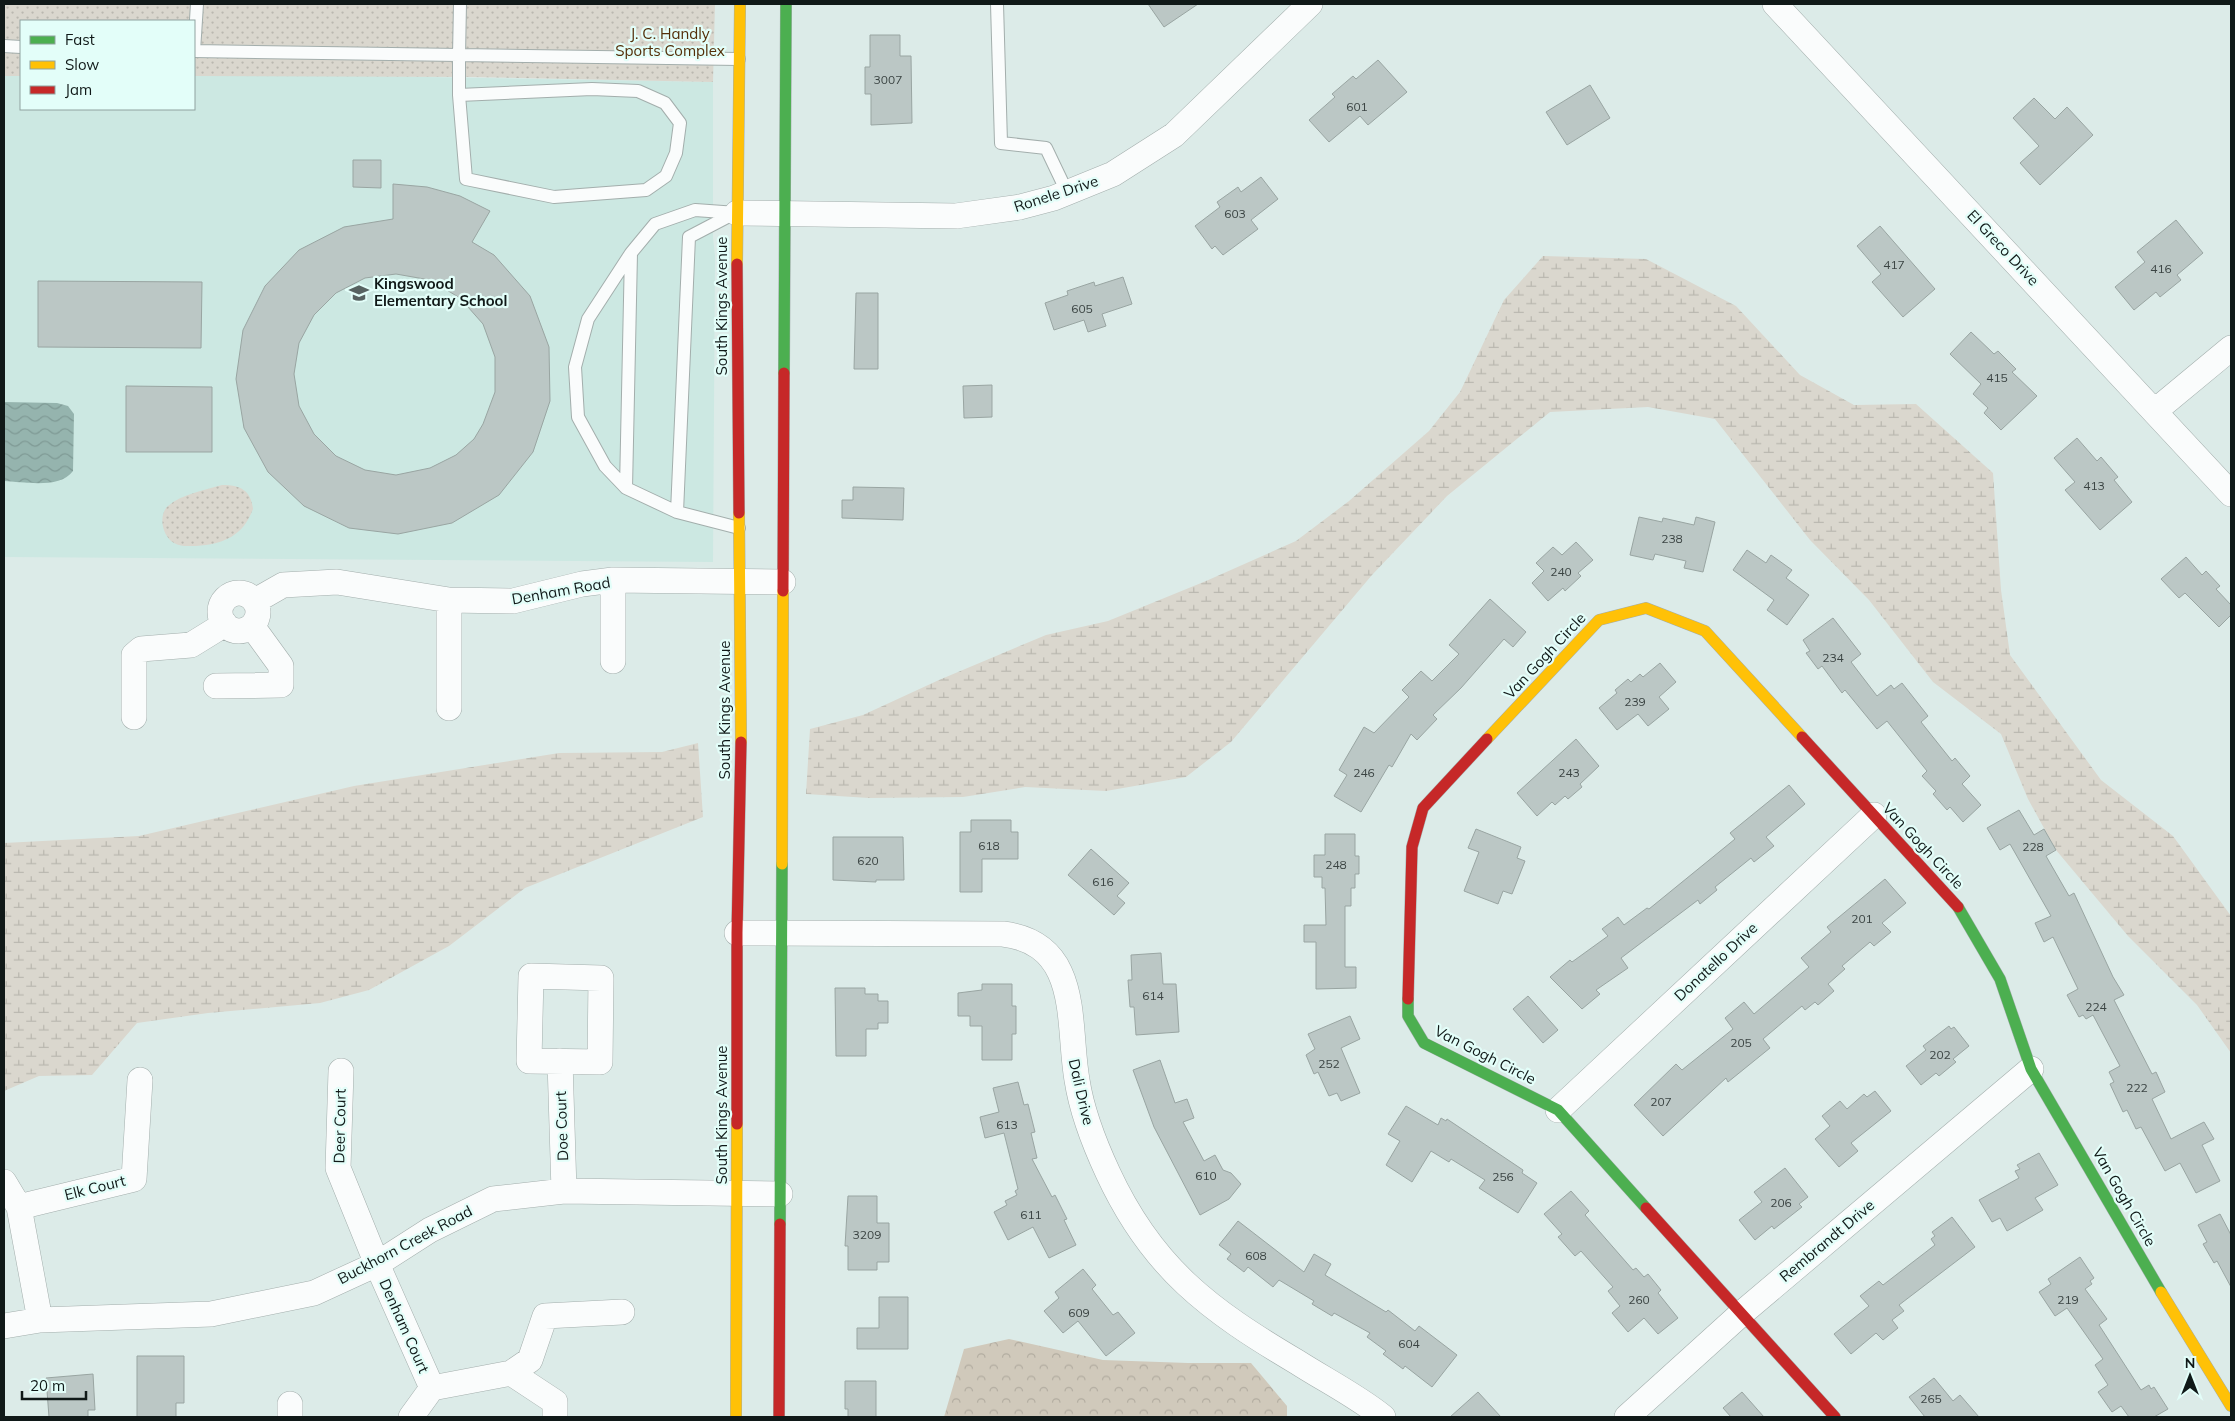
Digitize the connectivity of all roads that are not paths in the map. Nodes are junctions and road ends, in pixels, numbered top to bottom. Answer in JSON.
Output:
{"nodes":[{"id":1,"x":197,"y":4,"type":"edge"},
{"id":2,"x":460,"y":4,"type":"edge"},
{"id":3,"x":740,"y":4,"type":"edge"},
{"id":4,"x":786,"y":4,"type":"edge"},
{"id":5,"x":997,"y":4,"type":"edge"},
{"id":6,"x":1310,"y":4,"type":"edge"},
{"id":7,"x":1775,"y":4,"type":"edge"},
{"id":8,"x":195,"y":35,"type":"edge"},
{"id":9,"x":4,"y":46,"type":"edge"},
{"id":10,"x":20,"y":47,"type":"edge"},
{"id":11,"x":195,"y":50,"type":"edge"},
{"id":12,"x":459,"y":55,"type":"junction"},
{"id":13,"x":739,"y":59,"type":"junction"},
{"id":14,"x":459,"y":95,"type":"junction"},
{"id":15,"x":1067,"y":192,"type":"junction"},
{"id":16,"x":737,"y":213,"type":"junction"},
{"id":17,"x":784,"y":213,"type":"junction"},
{"id":18,"x":632,"y":253,"type":"junction"},
{"id":19,"x":2231,"y":348,"type":"edge"},
{"id":20,"x":2155,"y":410,"type":"junction"},
{"id":21,"x":626,"y":488,"type":"junction"},
{"id":22,"x":2231,"y":494,"type":"edge"},
{"id":23,"x":677,"y":512,"type":"junction"},
{"id":24,"x":739,"y":528,"type":"junction"},
{"id":25,"x":613,"y":580,"type":"junction"},
{"id":26,"x":739,"y":581,"type":"junction"},
{"id":27,"x":783,"y":582,"type":"junction"},
{"id":28,"x":449,"y":600,"type":"junction"},
{"id":29,"x":255,"y":601,"type":"junction"},
{"id":30,"x":224,"y":624,"type":"junction"},
{"id":31,"x":252,"y":626,"type":"junction"},
{"id":32,"x":613,"y":661,"type":"dead end"},
{"id":33,"x":216,"y":686,"type":"dead end"},
{"id":34,"x":448,"y":708,"type":"dead end"},
{"id":35,"x":134,"y":717,"type":"dead end"},
{"id":36,"x":1874,"y":815,"type":"junction"},
{"id":37,"x":737,"y":933,"type":"junction"},
{"id":38,"x":780,"y":933,"type":"junction"},
{"id":39,"x":560,"y":1061,"type":"dead end"},
{"id":40,"x":2031,"y":1069,"type":"junction"},
{"id":41,"x":341,"y":1070,"type":"dead end"},
{"id":42,"x":140,"y":1080,"type":"dead end"},
{"id":43,"x":1558,"y":1110,"type":"junction"},
{"id":44,"x":4,"y":1182,"type":"edge"},
{"id":45,"x":564,"y":1191,"type":"junction"},
{"id":46,"x":737,"y":1193,"type":"junction"},
{"id":47,"x":780,"y":1194,"type":"junction"},
{"id":48,"x":19,"y":1206,"type":"junction"},
{"id":49,"x":377,"y":1264,"type":"junction"},
{"id":50,"x":622,"y":1312,"type":"dead end"},
{"id":51,"x":1742,"y":1313,"type":"junction"},
{"id":52,"x":40,"y":1320,"type":"junction"},
{"id":53,"x":4,"y":1326,"type":"edge"},
{"id":54,"x":511,"y":1373,"type":"junction"},
{"id":55,"x":432,"y":1388,"type":"junction"},
{"id":56,"x":2231,"y":1406,"type":"edge"},
{"id":57,"x":411,"y":1417,"type":"edge"},
{"id":58,"x":555,"y":1417,"type":"edge"},
{"id":59,"x":736,"y":1417,"type":"edge"},
{"id":60,"x":779,"y":1417,"type":"edge"},
{"id":61,"x":1383,"y":1417,"type":"edge"},
{"id":62,"x":1627,"y":1417,"type":"edge"},
{"id":63,"x":1835,"y":1417,"type":"edge"}],
"edges":[{"from":1,"to":8,"type":"lane"},
{"from":2,"to":12,"type":"lane"},
{"from":3,"to":13,"type":"main road","name":"South Kings Avenue"},
{"from":4,"to":17,"type":"main road"},
{"from":5,"to":15,"type":"lane"},
{"from":6,"to":15,"type":"street","name":"Ronele Drive"},
{"from":7,"to":20,"type":"street","name":"El Greco Drive"},
{"from":9,"to":10,"type":"lane"},
{"from":11,"to":12,"type":"lane"},
{"from":12,"to":13,"type":"lane"},
{"from":12,"to":14,"type":"lane"},
{"from":13,"to":16,"type":"main road","name":"South Kings Avenue"},
{"from":14,"to":14,"type":"lane"},
{"from":15,"to":17,"type":"street","name":"Ronele Drive"},
{"from":16,"to":17,"type":"street","name":"Ronele Drive"},
{"from":16,"to":18,"type":"lane"},
{"from":16,"to":23,"type":"lane"},
{"from":16,"to":24,"type":"main road","name":"South Kings Avenue"},
{"from":17,"to":27,"type":"main road"},
{"from":18,"to":21,"type":"lane"},
{"from":18,"to":21,"type":"lane"},
{"from":19,"to":20,"type":"street"},
{"from":20,"to":22,"type":"street","name":"El Greco Drive"},
{"from":21,"to":23,"type":"lane"},
{"from":23,"to":24,"type":"lane"},
{"from":24,"to":26,"type":"main road","name":"South Kings Avenue"},
{"from":25,"to":26,"type":"street","name":"Denham Road"},
{"from":25,"to":28,"type":"street","name":"Denham Road"},
{"from":25,"to":32,"type":"street"},
{"from":26,"to":27,"type":"street","name":"Denham Road"},
{"from":26,"to":37,"type":"main road","name":"South Kings Avenue"},
{"from":27,"to":38,"type":"main road"},
{"from":28,"to":29,"type":"street","name":"Denham Road"},
{"from":28,"to":34,"type":"street"},
{"from":29,"to":30,"type":"street"},
{"from":29,"to":31,"type":"street"},
{"from":30,"to":31,"type":"street"},
{"from":30,"to":35,"type":"street"},
{"from":31,"to":33,"type":"street"},
{"from":36,"to":40,"type":"main road","name":"Van Gogh Circle"},
{"from":36,"to":43,"type":"street","name":"Donatello Drive"},
{"from":36,"to":43,"type":"main road","name":"Van Gogh Circle"},
{"from":37,"to":38,"type":"street","name":"Dali Drive"},
{"from":37,"to":46,"type":"main road","name":"South Kings Avenue"},
{"from":38,"to":47,"type":"main road"},
{"from":38,"to":61,"type":"street","name":"Dali Drive"},
{"from":39,"to":45,"type":"street","name":"Doe Court"},
{"from":40,"to":51,"type":"street","name":"Rembrandt Drive"},
{"from":40,"to":56,"type":"main road","name":"Van Gogh Circle"},
{"from":41,"to":49,"type":"street","name":"Deer Court"},
{"from":42,"to":48,"type":"street","name":"Elk Court"},
{"from":43,"to":51,"type":"main road","name":"Van Gogh Circle"},
{"from":44,"to":48,"type":"street"},
{"from":45,"to":46,"type":"street","name":"Buckhorn Creek Road"},
{"from":45,"to":49,"type":"street","name":"Buckhorn Creek Road"},
{"from":46,"to":47,"type":"street","name":"Buckhorn Creek Road"},
{"from":46,"to":59,"type":"main road","name":"South Kings Avenue"},
{"from":47,"to":60,"type":"main road"},
{"from":48,"to":52,"type":"street"},
{"from":49,"to":52,"type":"street","name":"Buckhorn Creek Road"},
{"from":49,"to":55,"type":"street","name":"Denham Court"},
{"from":50,"to":54,"type":"street"},
{"from":51,"to":62,"type":"street","name":"Rembrandt Drive"},
{"from":51,"to":63,"type":"main road","name":"Van Gogh Circle"},
{"from":52,"to":53,"type":"street","name":"Buckhorn Creek Road"},
{"from":54,"to":55,"type":"street"},
{"from":54,"to":58,"type":"street"},
{"from":55,"to":57,"type":"street"}]}
